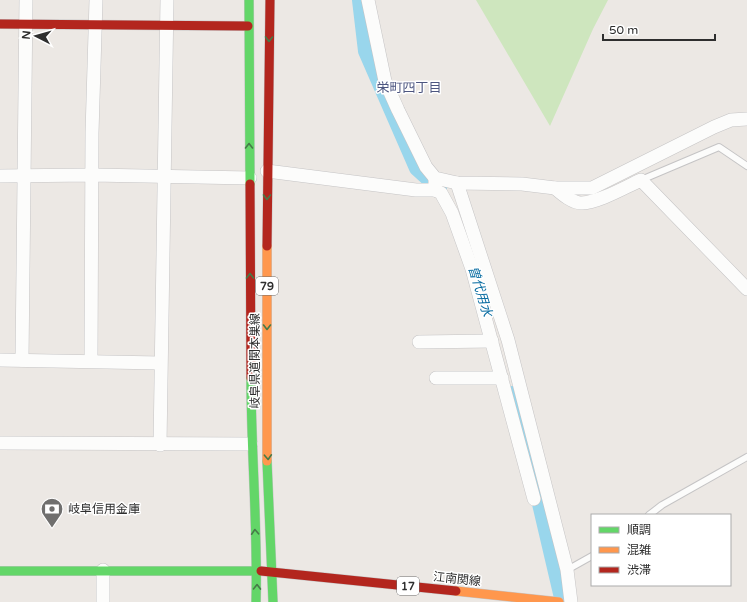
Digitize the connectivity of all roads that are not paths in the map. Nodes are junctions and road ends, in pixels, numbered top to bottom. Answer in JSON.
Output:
{"nodes":[{"id":1,"x":26,"y":0,"type":"edge"},
{"id":2,"x":96,"y":0,"type":"edge"},
{"id":3,"x":167,"y":0,"type":"edge"},
{"id":4,"x":249,"y":0,"type":"edge"},
{"id":5,"x":270,"y":0,"type":"edge"},
{"id":6,"x":368,"y":0,"type":"edge"},
{"id":7,"x":0,"y":24,"type":"edge"},
{"id":8,"x":25,"y":24,"type":"junction"},
{"id":9,"x":96,"y":25,"type":"junction"},
{"id":10,"x":167,"y":25,"type":"junction"},
{"id":11,"x":248,"y":26,"type":"junction"},
{"id":12,"x":747,"y":119,"type":"edge"},
{"id":13,"x":747,"y":166,"type":"edge"},
{"id":14,"x":267,"y":171,"type":"junction"},
{"id":15,"x":92,"y":175,"type":"junction"},
{"id":16,"x":0,"y":176,"type":"edge"},
{"id":17,"x":24,"y":176,"type":"junction"},
{"id":18,"x":165,"y":176,"type":"junction"},
{"id":19,"x":250,"y":178,"type":"junction"},
{"id":20,"x":641,"y":180,"type":"junction"},
{"id":21,"x":457,"y":183,"type":"junction"},
{"id":22,"x":435,"y":184,"type":"junction"},
{"id":23,"x":555,"y":188,"type":"junction"},
{"id":24,"x":747,"y":289,"type":"edge"},
{"id":25,"x":492,"y":341,"type":"junction"},
{"id":26,"x":419,"y":342,"type":"dead end"},
{"id":27,"x":0,"y":360,"type":"edge"},
{"id":28,"x":22,"y":360,"type":"junction"},
{"id":29,"x":91,"y":361,"type":"junction"},
{"id":30,"x":160,"y":363,"type":"junction"},
{"id":31,"x":436,"y":378,"type":"dead end"},
{"id":32,"x":502,"y":378,"type":"junction"},
{"id":33,"x":0,"y":443,"type":"edge"},
{"id":34,"x":251,"y":444,"type":"junction"},
{"id":35,"x":160,"y":445,"type":"junction"},
{"id":36,"x":747,"y":457,"type":"edge"},
{"id":37,"x":534,"y":499,"type":"dead end"},
{"id":38,"x":650,"y":514,"type":"edge"},
{"id":39,"x":591,"y":557,"type":"edge"},
{"id":40,"x":103,"y":570,"type":"junction"},
{"id":41,"x":567,"y":570,"type":"junction"},
{"id":42,"x":0,"y":571,"type":"edge"},
{"id":43,"x":257,"y":571,"type":"junction"},
{"id":44,"x":273,"y":571,"type":"junction"},
{"id":45,"x":103,"y":602,"type":"edge"},
{"id":46,"x":256,"y":602,"type":"edge"},
{"id":47,"x":273,"y":602,"type":"edge"},
{"id":48,"x":560,"y":602,"type":"edge"},
{"id":49,"x":571,"y":602,"type":"edge"}],
"edges":[{"from":1,"to":8,"type":"street"},
{"from":2,"to":9,"type":"street"},
{"from":3,"to":10,"type":"street"},
{"from":4,"to":11,"type":"main road","name":"岐阜県道関本巣線","number":"79"},
{"from":5,"to":14,"type":"main road","name":"岐阜県道関本巣線","number":"79","one_way":true},
{"from":6,"to":22,"type":"street"},
{"from":7,"to":8,"type":"main road"},
{"from":8,"to":9,"type":"main road"},
{"from":8,"to":17,"type":"street"},
{"from":9,"to":10,"type":"main road"},
{"from":9,"to":15,"type":"street"},
{"from":10,"to":11,"type":"main road"},
{"from":10,"to":18,"type":"street"},
{"from":19,"to":11,"type":"main road","name":"岐阜県道関本巣線","number":"79","one_way":true},
{"from":12,"to":23,"type":"street"},
{"from":13,"to":20,"type":"lane"},
{"from":14,"to":22,"type":"street"},
{"from":14,"to":44,"type":"main road","name":"岐阜県道関本巣線","number":"79","one_way":true},
{"from":15,"to":17,"type":"street"},
{"from":15,"to":18,"type":"street"},
{"from":15,"to":29,"type":"street"},
{"from":16,"to":17,"type":"street"},
{"from":17,"to":28,"type":"street"},
{"from":18,"to":19,"type":"street"},
{"from":18,"to":30,"type":"street"},
{"from":34,"to":19,"type":"main road","name":"岐阜県道関本巣線","number":"79","one_way":true},
{"from":20,"to":23,"type":"street"},
{"from":20,"to":24,"type":"street"},
{"from":21,"to":22,"type":"street"},
{"from":21,"to":23,"type":"street"},
{"from":21,"to":41,"type":"street"},
{"from":22,"to":25,"type":"street"},
{"from":25,"to":26,"type":"street"},
{"from":25,"to":32,"type":"street"},
{"from":27,"to":28,"type":"street"},
{"from":28,"to":29,"type":"street"},
{"from":29,"to":30,"type":"street"},
{"from":30,"to":35,"type":"street"},
{"from":31,"to":32,"type":"street"},
{"from":32,"to":37,"type":"street"},
{"from":33,"to":35,"type":"street"},
{"from":34,"to":35,"type":"street"},
{"from":43,"to":34,"type":"main road","name":"岐阜県道関本巣線","number":"79","one_way":true},
{"from":36,"to":38,"type":"lane"},
{"from":39,"to":41,"type":"lane"},
{"from":40,"to":42,"type":"main road","name":"江南関線"},
{"from":40,"to":43,"type":"main road","name":"江南関線"},
{"from":40,"to":45,"type":"street"},
{"from":41,"to":49,"type":"street"},
{"from":43,"to":44,"type":"main road","name":"江南関線","number":"17"},
{"from":46,"to":43,"type":"main road","name":"岐阜県道関本巣線","number":"79","one_way":true},
{"from":44,"to":47,"type":"main road","name":"岐阜県道関本巣線","number":"79"},
{"from":44,"to":48,"type":"main road","name":"江南関線","number":"17"}]}
